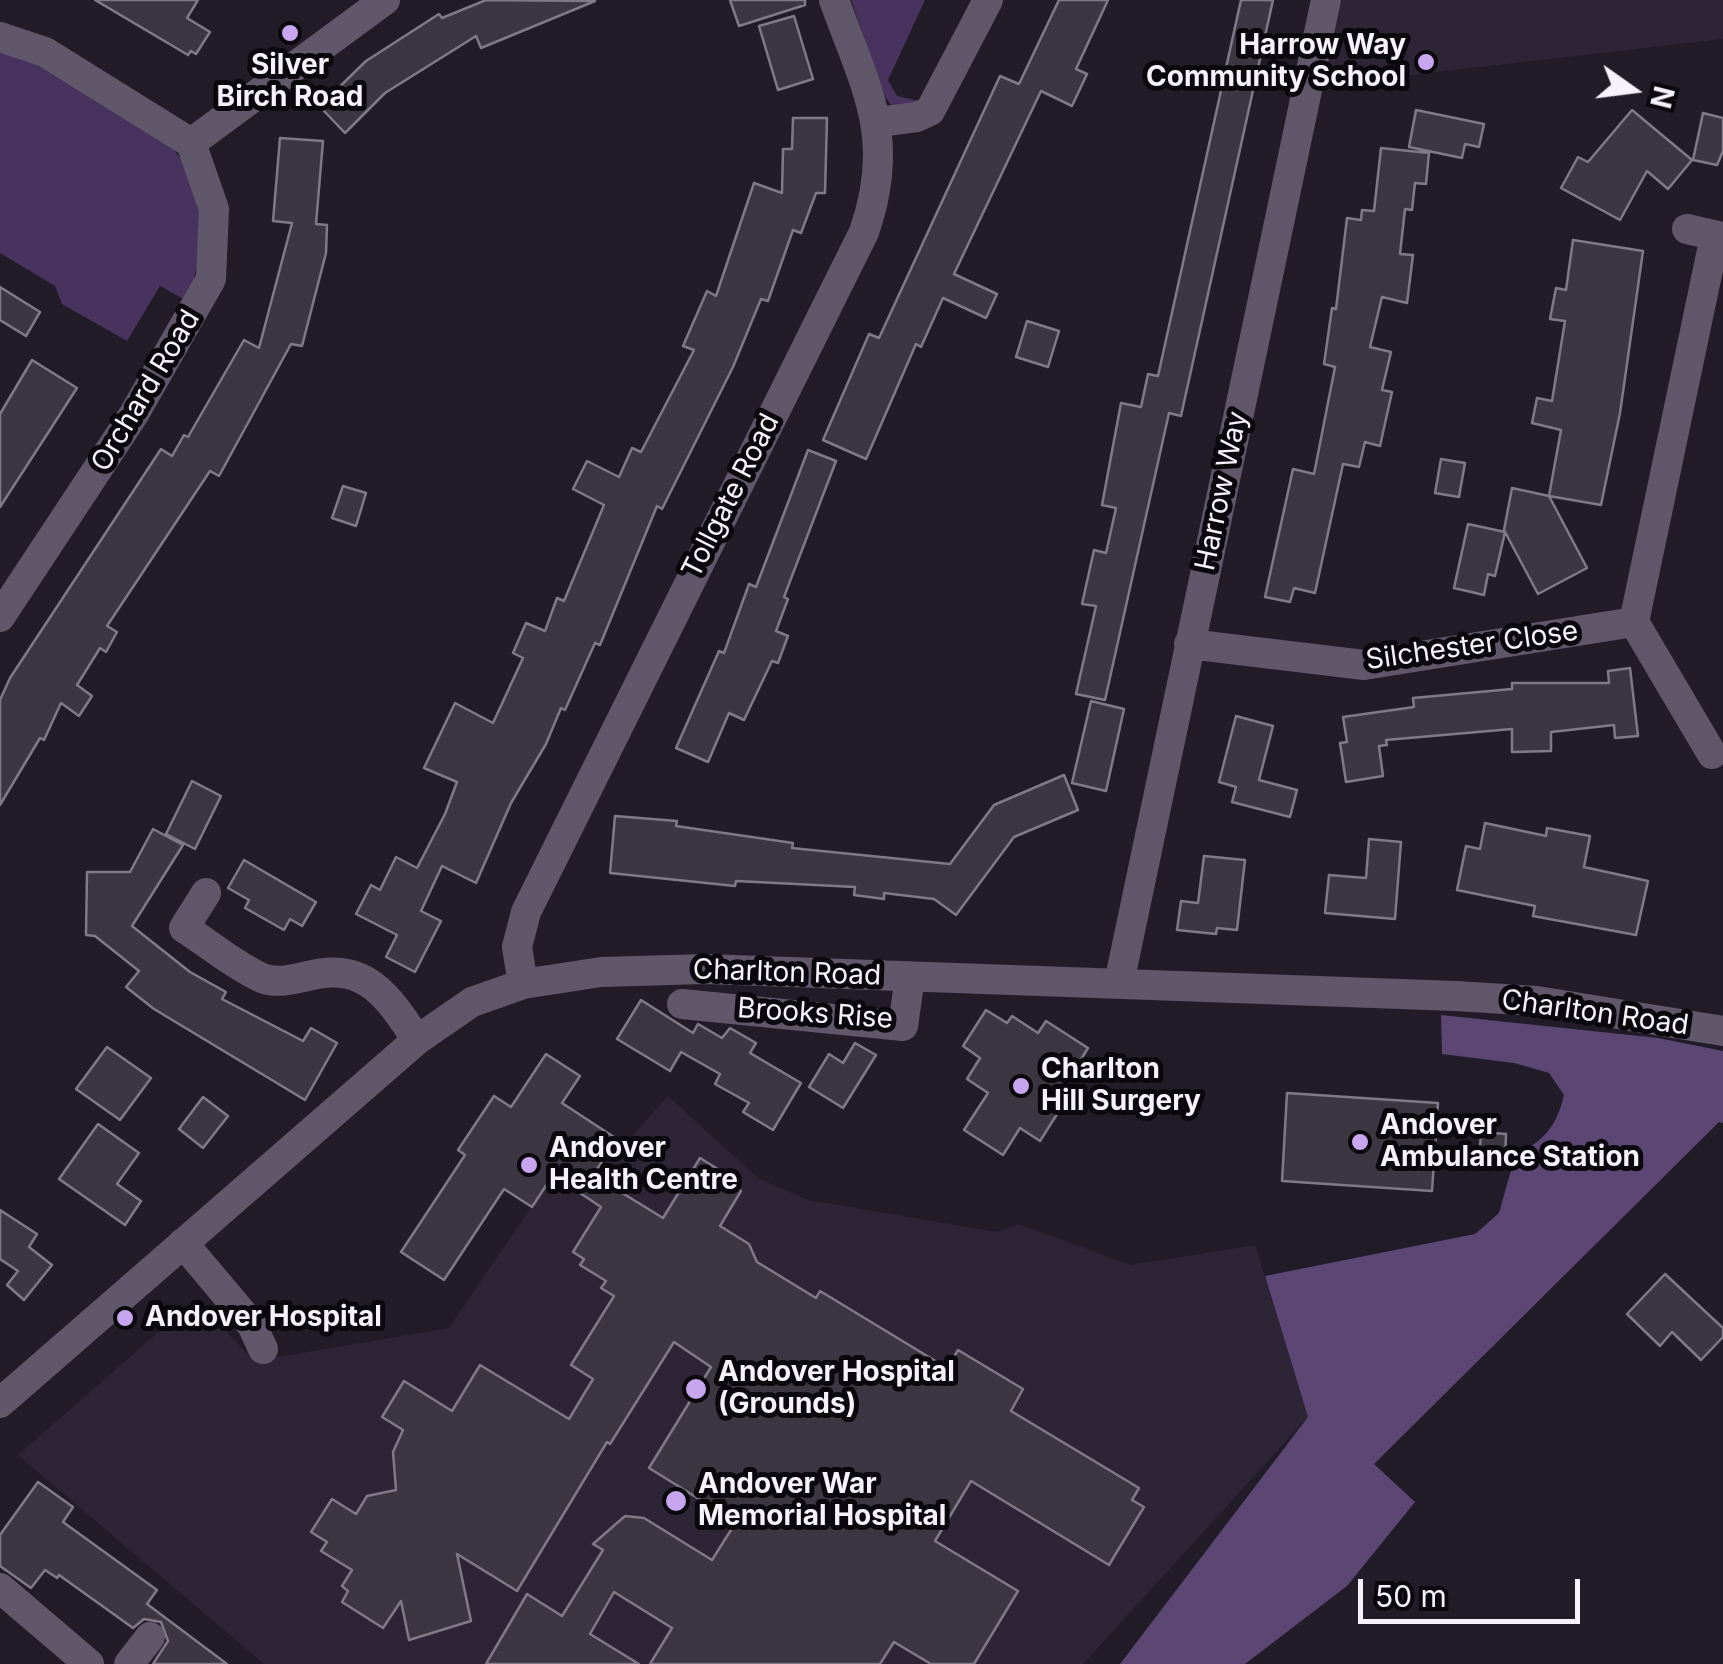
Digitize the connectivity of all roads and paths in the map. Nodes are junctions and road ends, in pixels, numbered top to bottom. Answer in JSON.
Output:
{"nodes":[{"id":1,"x":384,"y":0,"type":"edge"},
{"id":2,"x":834,"y":0,"type":"edge"},
{"id":3,"x":988,"y":0,"type":"edge"},
{"id":4,"x":1326,"y":0,"type":"edge"},
{"id":5,"x":0,"y":37,"type":"edge"},
{"id":6,"x":878,"y":122,"type":"junction"},
{"id":7,"x":191,"y":143,"type":"junction"},
{"id":8,"x":1708,"y":234,"type":"edge"},
{"id":9,"x":0,"y":617,"type":"edge"},
{"id":10,"x":1634,"y":622,"type":"junction"},
{"id":11,"x":1190,"y":644,"type":"junction"},
{"id":12,"x":1712,"y":754,"type":"dead end"},
{"id":13,"x":206,"y":893,"type":"dead end"},
{"id":14,"x":910,"y":977,"type":"junction"},
{"id":15,"x":1119,"y":983,"type":"junction"},
{"id":16,"x":523,"y":984,"type":"junction"},
{"id":17,"x":682,"y":1004,"type":"dead end"},
{"id":18,"x":1723,"y":1031,"type":"edge"},
{"id":19,"x":417,"y":1040,"type":"junction"},
{"id":20,"x":183,"y":1243,"type":"junction"},
{"id":21,"x":263,"y":1349,"type":"dead end"},
{"id":22,"x":8,"y":1384,"type":"edge"},
{"id":23,"x":0,"y":1588,"type":"edge"},
{"id":24,"x":150,"y":1637,"type":"dead end"},
{"id":25,"x":90,"y":1664,"type":"edge"},
{"id":26,"x":129,"y":1664,"type":"edge"}],
"edges":[{"from":1,"to":7,"type":"street"},
{"from":2,"to":6,"type":"street","name":"Tollgate Road"},
{"from":3,"to":6,"type":"street"},
{"from":4,"to":11,"type":"street","name":"Harrow Way"},
{"from":5,"to":7,"type":"street"},
{"from":6,"to":16,"type":"street","name":"Tollgate Road"},
{"from":7,"to":9,"type":"street","name":"Orchard Road"},
{"from":8,"to":10,"type":"street"},
{"from":10,"to":11,"type":"street","name":"Silchester Close"},
{"from":10,"to":12,"type":"street"},
{"from":11,"to":15,"type":"street","name":"Harrow Way"},
{"from":13,"to":19,"type":"street"},
{"from":14,"to":15,"type":"street","name":"Charlton Road"},
{"from":14,"to":16,"type":"street","name":"Charlton Road"},
{"from":14,"to":17,"type":"street","name":"Brooks Rise"},
{"from":15,"to":18,"type":"street","name":"Charlton Road"},
{"from":16,"to":19,"type":"street","name":"Charlton Road"},
{"from":19,"to":20,"type":"street","name":"Charlton Road"},
{"from":20,"to":21,"type":"street"},
{"from":20,"to":22,"type":"street","name":"Charlton Road"},
{"from":23,"to":25,"type":"street"},
{"from":24,"to":26,"type":"street"}]}
